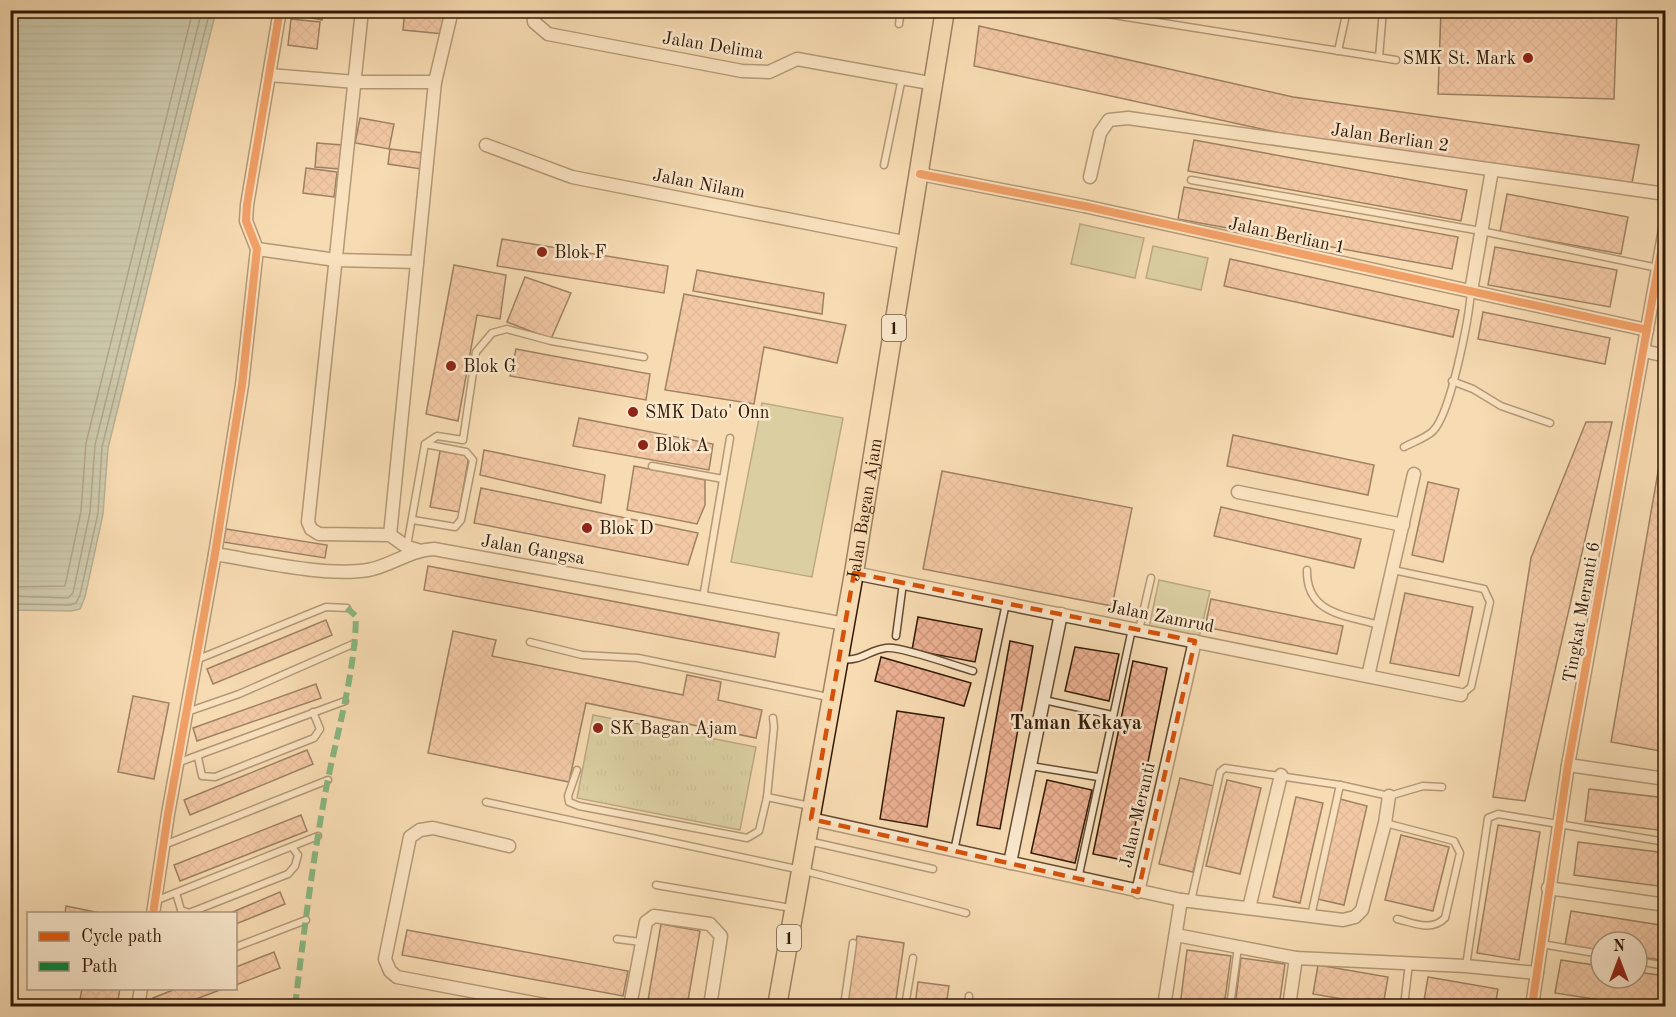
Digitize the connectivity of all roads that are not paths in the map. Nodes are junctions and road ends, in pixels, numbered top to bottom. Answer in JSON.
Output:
{"nodes":[{"id":1,"x":280,"y":10,"type":"edge"},
{"id":2,"x":362,"y":10,"type":"edge"},
{"id":3,"x":452,"y":10,"type":"edge"},
{"id":4,"x":533,"y":10,"type":"edge"},
{"id":5,"x":901,"y":10,"type":"edge"},
{"id":6,"x":945,"y":10,"type":"edge"},
{"id":7,"x":1082,"y":10,"type":"edge"},
{"id":8,"x":1347,"y":10,"type":"edge"},
{"id":9,"x":1383,"y":10,"type":"edge"},
{"id":10,"x":899,"y":24,"type":"dead end"},
{"id":11,"x":1338,"y":51,"type":"junction"},
{"id":12,"x":1379,"y":57,"type":"junction"},
{"id":13,"x":1396,"y":60,"type":"dead end"},
{"id":14,"x":269,"y":75,"type":"junction"},
{"id":15,"x":902,"y":78,"type":"junction"},
{"id":16,"x":356,"y":82,"type":"junction"},
{"id":17,"x":435,"y":82,"type":"junction"},
{"id":18,"x":935,"y":84,"type":"junction"},
{"id":19,"x":486,"y":145,"type":"dead end"},
{"id":20,"x":884,"y":165,"type":"dead end"},
{"id":21,"x":1492,"y":170,"type":"junction"},
{"id":22,"x":920,"y":174,"type":"junction"},
{"id":23,"x":1090,"y":177,"type":"dead end"},
{"id":24,"x":1191,"y":180,"type":"dead end"},
{"id":25,"x":1665,"y":194,"type":"edge"},
{"id":26,"x":1665,"y":224,"type":"edge"},
{"id":27,"x":1481,"y":231,"type":"junction"},
{"id":28,"x":909,"y":243,"type":"junction"},
{"id":29,"x":256,"y":249,"type":"junction"},
{"id":30,"x":336,"y":260,"type":"junction"},
{"id":31,"x":417,"y":262,"type":"junction"},
{"id":32,"x":1659,"y":268,"type":"junction"},
{"id":33,"x":1471,"y":291,"type":"junction"},
{"id":34,"x":1647,"y":330,"type":"junction"},
{"id":35,"x":1644,"y":351,"type":"junction"},
{"id":36,"x":1665,"y":356,"type":"edge"},
{"id":37,"x":644,"y":357,"type":"dead end"},
{"id":38,"x":1452,"y":381,"type":"junction"},
{"id":39,"x":1550,"y":423,"type":"dead end"},
{"id":40,"x":730,"y":438,"type":"dead end"},
{"id":41,"x":425,"y":444,"type":"junction"},
{"id":42,"x":1404,"y":447,"type":"dead end"},
{"id":43,"x":652,"y":466,"type":"dead end"},
{"id":44,"x":1414,"y":474,"type":"dead end"},
{"id":45,"x":723,"y":479,"type":"junction"},
{"id":46,"x":1238,"y":492,"type":"dead end"},
{"id":47,"x":413,"y":520,"type":"junction"},
{"id":48,"x":1403,"y":525,"type":"junction"},
{"id":49,"x":390,"y":535,"type":"junction"},
{"id":50,"x":412,"y":549,"type":"junction"},
{"id":51,"x":215,"y":554,"type":"junction"},
{"id":52,"x":1307,"y":570,"type":"dead end"},
{"id":53,"x":1393,"y":570,"type":"junction"},
{"id":54,"x":854,"y":573,"type":"junction"},
{"id":55,"x":1151,"y":578,"type":"dead end"},
{"id":56,"x":903,"y":582,"type":"junction"},
{"id":57,"x":703,"y":598,"type":"junction"},
{"id":58,"x":1006,"y":603,"type":"junction"},
{"id":59,"x":347,"y":608,"type":"dead end"},
{"id":60,"x":1061,"y":614,"type":"junction"},
{"id":61,"x":845,"y":624,"type":"junction"},
{"id":62,"x":1380,"y":625,"type":"junction"},
{"id":63,"x":1136,"y":629,"type":"junction"},
{"id":64,"x":896,"y":636,"type":"dead end"},
{"id":65,"x":1195,"y":641,"type":"junction"},
{"id":66,"x":530,"y":642,"type":"dead end"},
{"id":67,"x":353,"y":644,"type":"dead end"},
{"id":68,"x":839,"y":659,"type":"junction"},
{"id":69,"x":196,"y":660,"type":"junction"},
{"id":70,"x":973,"y":671,"type":"dead end"},
{"id":71,"x":1368,"y":676,"type":"junction"},
{"id":72,"x":1461,"y":695,"type":"joint"},
{"id":73,"x":832,"y":698,"type":"junction"},
{"id":74,"x":1044,"y":699,"type":"junction"},
{"id":75,"x":345,"y":701,"type":"dead end"},
{"id":76,"x":314,"y":712,"type":"junction"},
{"id":77,"x":186,"y":713,"type":"junction"},
{"id":78,"x":1112,"y":715,"type":"junction"},
{"id":79,"x":772,"y":718,"type":"dead end"},
{"id":80,"x":198,"y":757,"type":"junction"},
{"id":81,"x":177,"y":763,"type":"junction"},
{"id":82,"x":1568,"y":765,"type":"junction"},
{"id":83,"x":1031,"y":766,"type":"junction"},
{"id":84,"x":577,"y":771,"type":"dead end"},
{"id":85,"x":1281,"y":775,"type":"junction"},
{"id":86,"x":1098,"y":777,"type":"junction"},
{"id":87,"x":1665,"y":779,"type":"edge"},
{"id":88,"x":328,"y":780,"type":"dead end"},
{"id":89,"x":1340,"y":785,"type":"junction"},
{"id":90,"x":1442,"y":787,"type":"dead end"},
{"id":91,"x":1389,"y":796,"type":"junction"},
{"id":92,"x":766,"y":797,"type":"junction"},
{"id":93,"x":486,"y":802,"type":"dead end"},
{"id":94,"x":812,"y":813,"type":"junction"},
{"id":95,"x":1385,"y":823,"type":"junction"},
{"id":96,"x":1557,"y":825,"type":"junction"},
{"id":97,"x":318,"y":836,"type":"dead end"},
{"id":98,"x":806,"y":841,"type":"junction"},
{"id":99,"x":1665,"y":842,"type":"edge"},
{"id":100,"x":163,"y":845,"type":"junction"},
{"id":101,"x":509,"y":846,"type":"dead end"},
{"id":102,"x":292,"y":847,"type":"junction"},
{"id":103,"x":954,"y":851,"type":"junction"},
{"id":104,"x":1010,"y":863,"type":"junction"},
{"id":105,"x":933,"y":869,"type":"dead end"},
{"id":106,"x":801,"y":870,"type":"junction"},
{"id":107,"x":1078,"y":879,"type":"junction"},
{"id":108,"x":656,"y":885,"type":"dead end"},
{"id":109,"x":1548,"y":888,"type":"junction"},
{"id":110,"x":1138,"y":892,"type":"junction"},
{"id":111,"x":176,"y":893,"type":"junction"},
{"id":112,"x":1186,"y":901,"type":"junction"},
{"id":113,"x":1665,"y":905,"type":"edge"},
{"id":114,"x":153,"y":908,"type":"edge"},
{"id":115,"x":795,"y":908,"type":"junction"},
{"id":116,"x":1249,"y":908,"type":"junction"},
{"id":117,"x":186,"y":912,"type":"edge"},
{"id":118,"x":192,"y":912,"type":"edge"},
{"id":119,"x":966,"y":913,"type":"dead end"},
{"id":120,"x":1311,"y":916,"type":"junction"},
{"id":121,"x":1397,"y":919,"type":"dead end"},
{"id":122,"x":306,"y":920,"type":"dead end"},
{"id":123,"x":1176,"y":936,"type":"junction"},
{"id":124,"x":617,"y":939,"type":"dead end"},
{"id":125,"x":641,"y":942,"type":"junction"},
{"id":126,"x":853,"y":943,"type":"dead end"},
{"id":127,"x":1540,"y":944,"type":"junction"},
{"id":128,"x":237,"y":947,"type":"edge"},
{"id":129,"x":1238,"y":947,"type":"junction"},
{"id":130,"x":1589,"y":952,"type":"edge"},
{"id":131,"x":913,"y":958,"type":"dead end"},
{"id":132,"x":1296,"y":958,"type":"junction"},
{"id":133,"x":1409,"y":963,"type":"junction"},
{"id":134,"x":1649,"y":963,"type":"edge"},
{"id":135,"x":1466,"y":966,"type":"junction"},
{"id":136,"x":1665,"y":966,"type":"edge"},
{"id":137,"x":1537,"y":973,"type":"junction"},
{"id":138,"x":141,"y":990,"type":"edge"},
{"id":139,"x":969,"y":996,"type":"dead end"},
{"id":140,"x":138,"y":1006,"type":"edge"},
{"id":141,"x":550,"y":1006,"type":"edge"},
{"id":142,"x":630,"y":1006,"type":"edge"},
{"id":143,"x":710,"y":1006,"type":"edge"},
{"id":144,"x":777,"y":1006,"type":"edge"},
{"id":145,"x":844,"y":1006,"type":"edge"},
{"id":146,"x":905,"y":1006,"type":"edge"},
{"id":147,"x":968,"y":1006,"type":"edge"},
{"id":148,"x":1164,"y":1006,"type":"edge"},
{"id":149,"x":1230,"y":1006,"type":"edge"},
{"id":150,"x":1289,"y":1006,"type":"edge"},
{"id":151,"x":1404,"y":1006,"type":"edge"},
{"id":152,"x":1532,"y":1006,"type":"edge"}],
"edges":[{"from":1,"to":14,"type":"street"},
{"from":2,"to":16,"type":"street"},
{"from":3,"to":17,"type":"street"},
{"from":4,"to":15,"type":"street","name":"Jalan Delima"},
{"from":5,"to":10,"type":"lane"},
{"from":6,"to":18,"type":"main road","name":"Jalan Bagan Ajam","number":"1"},
{"from":7,"to":11,"type":"lane"},
{"from":8,"to":11,"type":"lane"},
{"from":9,"to":12,"type":"lane"},
{"from":11,"to":12,"type":"lane"},
{"from":12,"to":13,"type":"lane"},
{"from":14,"to":16,"type":"street"},
{"from":14,"to":29,"type":"street"},
{"from":15,"to":18,"type":"street","name":"Jalan Delima"},
{"from":15,"to":20,"type":"lane"},
{"from":16,"to":17,"type":"street"},
{"from":16,"to":30,"type":"street"},
{"from":17,"to":31,"type":"street"},
{"from":18,"to":22,"type":"main road","name":"Jalan Bagan Ajam","number":"1"},
{"from":19,"to":28,"type":"street","name":"Jalan Nilam"},
{"from":21,"to":23,"type":"street","name":"Jalan Berlian 2"},
{"from":21,"to":25,"type":"street","name":"Jalan Berlian 2"},
{"from":21,"to":27,"type":"street"},
{"from":22,"to":28,"type":"main road","name":"Jalan Bagan Ajam","number":"1"},
{"from":22,"to":33,"type":"street","name":"Jalan Berlian 1"},
{"from":24,"to":27,"type":"lane"},
{"from":26,"to":32,"type":"street","name":"Tingkat Meranti 6"},
{"from":27,"to":32,"type":"lane"},
{"from":27,"to":33,"type":"street"},
{"from":28,"to":54,"type":"main road","name":"Jalan Bagan Ajam","number":"1"},
{"from":29,"to":30,"type":"street"},
{"from":29,"to":51,"type":"street"},
{"from":30,"to":31,"type":"street"},
{"from":30,"to":49,"type":"street"},
{"from":31,"to":49,"type":"street"},
{"from":32,"to":34,"type":"street","name":"Tingkat Meranti 6"},
{"from":33,"to":34,"type":"street","name":"Jalan Berlian 1"},
{"from":33,"to":38,"type":"lane"},
{"from":34,"to":35,"type":"street","name":"Tingkat Meranti 6"},
{"from":35,"to":36,"type":"street"},
{"from":35,"to":82,"type":"street","name":"Tingkat Meranti 6"},
{"from":37,"to":41,"type":"lane"},
{"from":38,"to":39,"type":"lane"},
{"from":38,"to":42,"type":"lane"},
{"from":40,"to":45,"type":"lane"},
{"from":41,"to":47,"type":"lane"},
{"from":41,"to":47,"type":"lane"},
{"from":43,"to":45,"type":"lane"},
{"from":44,"to":48,"type":"street"},
{"from":45,"to":57,"type":"lane"},
{"from":46,"to":48,"type":"street"},
{"from":47,"to":50,"type":"lane"},
{"from":48,"to":53,"type":"street"},
{"from":49,"to":50,"type":"street"},
{"from":50,"to":51,"type":"street","name":"Jalan Gangsa"},
{"from":50,"to":57,"type":"street","name":"Jalan Gangsa"},
{"from":51,"to":69,"type":"street"},
{"from":52,"to":62,"type":"lane"},
{"from":53,"to":62,"type":"street"},
{"from":53,"to":72,"type":"lane"},
{"from":54,"to":56,"type":"street","name":"Jalan Zamrud"},
{"from":54,"to":61,"type":"main road","name":"Jalan Bagan Ajam","number":"1"},
{"from":55,"to":63,"type":"lane"},
{"from":56,"to":58,"type":"street","name":"Jalan Zamrud"},
{"from":56,"to":64,"type":"lane"},
{"from":57,"to":61,"type":"street","name":"Jalan Gangsa"},
{"from":58,"to":60,"type":"street","name":"Jalan Zamrud"},
{"from":58,"to":103,"type":"lane"},
{"from":59,"to":69,"type":"lane"},
{"from":60,"to":63,"type":"street","name":"Jalan Zamrud"},
{"from":60,"to":74,"type":"street"},
{"from":61,"to":68,"type":"main road","name":"Jalan Bagan Ajam","number":"1"},
{"from":62,"to":71,"type":"street"},
{"from":63,"to":65,"type":"street","name":"Jalan Zamrud"},
{"from":63,"to":78,"type":"lane"},
{"from":65,"to":71,"type":"street","name":"Jalan Zamrud"},
{"from":65,"to":110,"type":"street","name":"Jalan Meranti"},
{"from":66,"to":73,"type":"lane"},
{"from":67,"to":77,"type":"lane"},
{"from":68,"to":70,"type":"lane"},
{"from":68,"to":73,"type":"main road","name":"Jalan Bagan Ajam","number":"1"},
{"from":69,"to":77,"type":"street"},
{"from":71,"to":72,"type":"street","name":"Jalan Zamrud"},
{"from":73,"to":94,"type":"main road","name":"Jalan Bagan Ajam","number":"1"},
{"from":74,"to":78,"type":"lane"},
{"from":74,"to":83,"type":"street"},
{"from":75,"to":76,"type":"lane"},
{"from":76,"to":80,"type":"lane"},
{"from":76,"to":80,"type":"lane"},
{"from":77,"to":81,"type":"street"},
{"from":78,"to":86,"type":"lane"},
{"from":79,"to":92,"type":"lane"},
{"from":80,"to":81,"type":"lane"},
{"from":81,"to":100,"type":"street"},
{"from":82,"to":87,"type":"street"},
{"from":82,"to":96,"type":"street","name":"Tingkat Meranti 6"},
{"from":83,"to":86,"type":"lane"},
{"from":83,"to":104,"type":"street"},
{"from":84,"to":92,"type":"lane"},
{"from":85,"to":89,"type":"lane"},
{"from":85,"to":112,"type":"lane"},
{"from":85,"to":116,"type":"street"},
{"from":86,"to":107,"type":"lane"},
{"from":88,"to":100,"type":"lane"},
{"from":89,"to":91,"type":"lane"},
{"from":89,"to":120,"type":"lane"},
{"from":90,"to":91,"type":"lane"},
{"from":91,"to":95,"type":"street"},
{"from":92,"to":94,"type":"lane"},
{"from":93,"to":106,"type":"lane"},
{"from":94,"to":98,"type":"main road","name":"Jalan Bagan Ajam","number":"1"},
{"from":94,"to":103,"type":"street"},
{"from":95,"to":120,"type":"street"},
{"from":95,"to":121,"type":"lane"},
{"from":96,"to":99,"type":"lane"},
{"from":96,"to":109,"type":"street","name":"Tingkat Meranti 6"},
{"from":96,"to":135,"type":"lane"},
{"from":97,"to":102,"type":"lane"},
{"from":98,"to":105,"type":"lane"},
{"from":98,"to":106,"type":"main road","name":"Jalan Bagan Ajam","number":"1"},
{"from":100,"to":114,"type":"street"},
{"from":101,"to":141,"type":"street"},
{"from":102,"to":111,"type":"lane"},
{"from":102,"to":118,"type":"lane"},
{"from":103,"to":104,"type":"street"},
{"from":104,"to":107,"type":"street"},
{"from":106,"to":115,"type":"main road","name":"Jalan Bagan Ajam","number":"1"},
{"from":106,"to":119,"type":"lane"},
{"from":107,"to":110,"type":"street"},
{"from":108,"to":115,"type":"lane"},
{"from":109,"to":113,"type":"street"},
{"from":109,"to":127,"type":"street","name":"Tingkat Meranti 6"},
{"from":110,"to":112,"type":"street"},
{"from":111,"to":114,"type":"lane"},
{"from":111,"to":117,"type":"lane"},
{"from":112,"to":116,"type":"street"},
{"from":112,"to":123,"type":"street"},
{"from":115,"to":144,"type":"main road","name":"Jalan Bagan Ajam","number":"1"},
{"from":116,"to":120,"type":"street"},
{"from":122,"to":128,"type":"lane"},
{"from":123,"to":129,"type":"street"},
{"from":123,"to":148,"type":"street"},
{"from":124,"to":125,"type":"lane"},
{"from":125,"to":142,"type":"street"},
{"from":125,"to":143,"type":"street"},
{"from":126,"to":145,"type":"lane"},
{"from":127,"to":130,"type":"lane"},
{"from":127,"to":137,"type":"street","name":"Tingkat Meranti 6"},
{"from":129,"to":132,"type":"street"},
{"from":129,"to":149,"type":"lane"},
{"from":131,"to":146,"type":"lane"},
{"from":132,"to":133,"type":"street"},
{"from":132,"to":150,"type":"street"},
{"from":133,"to":135,"type":"street"},
{"from":133,"to":151,"type":"lane"},
{"from":134,"to":136,"type":"lane"},
{"from":135,"to":137,"type":"street"},
{"from":137,"to":152,"type":"street","name":"Tingkat Meranti 6"},
{"from":138,"to":140,"type":"street"},
{"from":139,"to":147,"type":"lane"}]}
